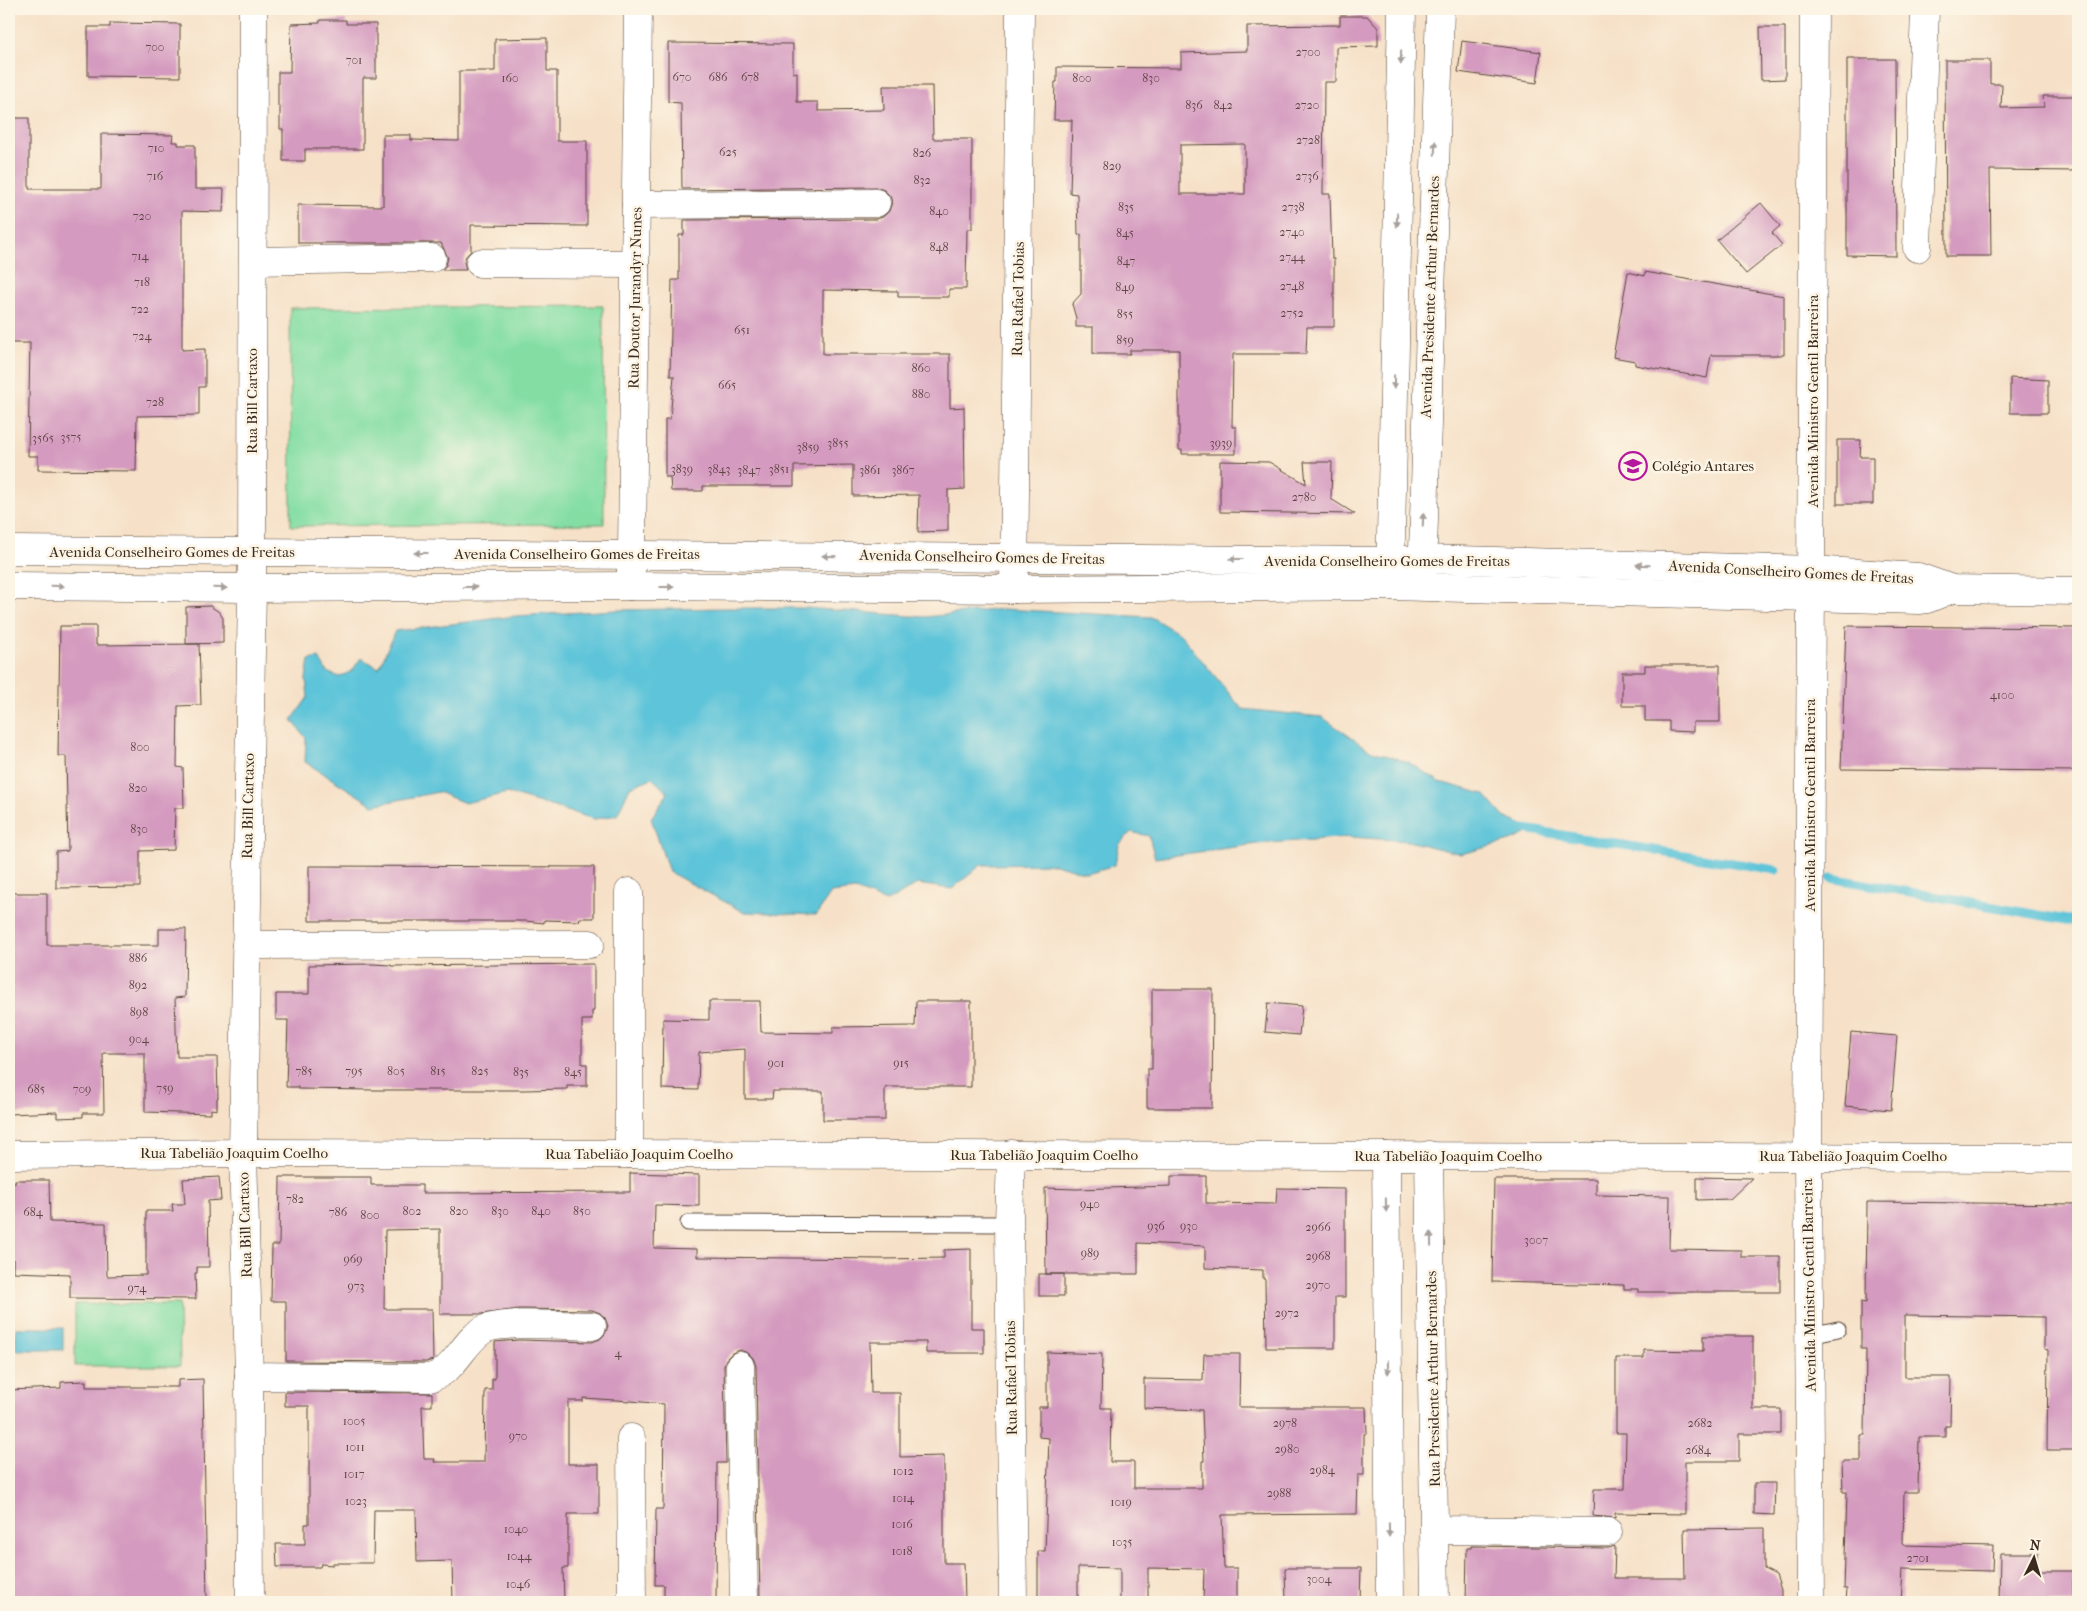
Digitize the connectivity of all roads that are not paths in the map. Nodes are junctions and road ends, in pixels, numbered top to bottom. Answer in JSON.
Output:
{"nodes":[{"id":1,"x":254,"y":9,"type":"edge"},
{"id":2,"x":638,"y":9,"type":"edge"},
{"id":3,"x":1020,"y":9,"type":"edge"},
{"id":4,"x":1402,"y":9,"type":"edge"},
{"id":5,"x":1440,"y":9,"type":"edge"},
{"id":6,"x":1814,"y":9,"type":"edge"},
{"id":7,"x":1925,"y":9,"type":"edge"},
{"id":8,"x":876,"y":203,"type":"dead end"},
{"id":9,"x":636,"y":205,"type":"junction"},
{"id":10,"x":1917,"y":248,"type":"dead end"},
{"id":11,"x":432,"y":258,"type":"dead end"},
{"id":12,"x":253,"y":261,"type":"junction"},
{"id":13,"x":480,"y":263,"type":"dead end"},
{"id":14,"x":635,"y":264,"type":"junction"},
{"id":15,"x":9,"y":550,"type":"edge"},
{"id":16,"x":252,"y":552,"type":"junction"},
{"id":17,"x":632,"y":554,"type":"junction"},
{"id":18,"x":1015,"y":558,"type":"junction"},
{"id":19,"x":1422,"y":559,"type":"junction"},
{"id":20,"x":1390,"y":573,"type":"junction"},
{"id":21,"x":1812,"y":583,"type":"junction"},
{"id":22,"x":9,"y":586,"type":"edge"},
{"id":23,"x":630,"y":586,"type":"junction"},
{"id":24,"x":1422,"y":586,"type":"junction"},
{"id":25,"x":252,"y":588,"type":"junction"},
{"id":26,"x":1014,"y":589,"type":"junction"},
{"id":27,"x":2078,"y":590,"type":"edge"},
{"id":28,"x":630,"y":892,"type":"dead end"},
{"id":29,"x":590,"y":944,"type":"dead end"},
{"id":30,"x":246,"y":945,"type":"junction"},
{"id":31,"x":243,"y":1152,"type":"junction"},
{"id":32,"x":629,"y":1154,"type":"junction"},
{"id":33,"x":1011,"y":1154,"type":"junction"},
{"id":34,"x":9,"y":1155,"type":"edge"},
{"id":35,"x":1429,"y":1155,"type":"junction"},
{"id":36,"x":1386,"y":1156,"type":"junction"},
{"id":37,"x":1808,"y":1156,"type":"junction"},
{"id":38,"x":2078,"y":1158,"type":"edge"},
{"id":39,"x":688,"y":1223,"type":"dead end"},
{"id":40,"x":1009,"y":1224,"type":"junction"},
{"id":41,"x":592,"y":1326,"type":"dead end"},
{"id":42,"x":1838,"y":1329,"type":"dead end"},
{"id":43,"x":1810,"y":1335,"type":"junction"},
{"id":44,"x":740,"y":1366,"type":"dead end"},
{"id":45,"x":249,"y":1376,"type":"junction"},
{"id":46,"x":631,"y":1438,"type":"dead end"},
{"id":47,"x":1435,"y":1530,"type":"junction"},
{"id":48,"x":1608,"y":1532,"type":"dead end"},
{"id":49,"x":250,"y":1602,"type":"edge"},
{"id":50,"x":632,"y":1602,"type":"edge"},
{"id":51,"x":744,"y":1602,"type":"edge"},
{"id":52,"x":1013,"y":1602,"type":"edge"},
{"id":53,"x":1390,"y":1602,"type":"edge"},
{"id":54,"x":1435,"y":1602,"type":"edge"},
{"id":55,"x":1811,"y":1602,"type":"edge"}],
"edges":[{"from":1,"to":12,"type":"street","name":"Rua Bill Cartaxo"},
{"from":2,"to":9,"type":"street","name":"Rua Doutor Jurandyr Nunes"},
{"from":3,"to":18,"type":"street","name":"Rua Rafael Tobias"},
{"from":4,"to":20,"type":"street","one_way":true},
{"from":19,"to":5,"type":"street","name":"Avenida Presidente Arthur Bernardes","one_way":true},
{"from":6,"to":21,"type":"street","name":"Avenida Ministro Gentil Barreira"},
{"from":7,"to":10,"type":"street"},
{"from":8,"to":9,"type":"street"},
{"from":9,"to":14,"type":"street","name":"Rua Doutor Jurandyr Nunes"},
{"from":11,"to":12,"type":"street"},
{"from":12,"to":16,"type":"street","name":"Rua Bill Cartaxo"},
{"from":13,"to":14,"type":"street"},
{"from":14,"to":17,"type":"street","name":"Rua Doutor Jurandyr Nunes"},
{"from":15,"to":16,"type":"street","name":"Avenida Conselheiro Gomes de Freitas"},
{"from":17,"to":16,"type":"street","name":"Avenida Conselheiro Gomes de Freitas","one_way":true},
{"from":16,"to":25,"type":"street","name":"Rua Bill Cartaxo"},
{"from":18,"to":17,"type":"street","name":"Avenida Conselheiro Gomes de Freitas","one_way":true},
{"from":17,"to":23,"type":"street","name":"Rua Doutor Jurandyr Nunes"},
{"from":20,"to":18,"type":"street","name":"Avenida Conselheiro Gomes de Freitas","one_way":true},
{"from":18,"to":26,"type":"street","name":"Rua Rafael Tobias"},
{"from":19,"to":20,"type":"street","name":"Avenida Conselheiro Gomes de Freitas"},
{"from":21,"to":19,"type":"street","name":"Avenida Conselheiro Gomes de Freitas","one_way":true},
{"from":19,"to":24,"type":"street","name":"Avenida Presidente Arthur Bernardes"},
{"from":20,"to":24,"type":"street","name":"Avenida Conselheiro Gomes de Freitas"},
{"from":20,"to":26,"type":"street","name":"Avenida Conselheiro Gomes de Freitas"},
{"from":21,"to":24,"type":"street","name":"Avenida Conselheiro Gomes de Freitas"},
{"from":21,"to":27,"type":"street","name":"Avenida Conselheiro Gomes de Freitas"},
{"from":21,"to":37,"type":"street","name":"Avenida Ministro Gentil Barreira"},
{"from":22,"to":25,"type":"street","name":"Avenida Conselheiro Gomes de Freitas","one_way":true},
{"from":25,"to":23,"type":"street","name":"Avenida Conselheiro Gomes de Freitas","one_way":true},
{"from":23,"to":26,"type":"street","name":"Avenida Conselheiro Gomes de Freitas","one_way":true},
{"from":25,"to":30,"type":"street","name":"Rua Bill Cartaxo"},
{"from":28,"to":32,"type":"street"},
{"from":29,"to":30,"type":"street"},
{"from":30,"to":31,"type":"street","name":"Rua Bill Cartaxo"},
{"from":31,"to":32,"type":"street","name":"Rua Tabelião Joaquim Coelho"},
{"from":31,"to":34,"type":"street","name":"Rua Tabelião Joaquim Coelho"},
{"from":31,"to":45,"type":"street","name":"Rua Bill Cartaxo"},
{"from":32,"to":33,"type":"street","name":"Rua Tabelião Joaquim Coelho"},
{"from":33,"to":36,"type":"street","name":"Rua Tabelião Joaquim Coelho"},
{"from":33,"to":40,"type":"street","name":"Rua Rafael Tobias"},
{"from":35,"to":36,"type":"street","name":"Rua Tabelião Joaquim Coelho"},
{"from":35,"to":37,"type":"street","name":"Rua Tabelião Joaquim Coelho"},
{"from":47,"to":35,"type":"street","name":"Rua Presidente Arthur Bernardes","one_way":true},
{"from":36,"to":53,"type":"street","one_way":true},
{"from":37,"to":38,"type":"street","name":"Rua Tabelião Joaquim Coelho"},
{"from":37,"to":43,"type":"street","name":"Avenida Ministro Gentil Barreira"},
{"from":39,"to":40,"type":"lane"},
{"from":40,"to":52,"type":"street","name":"Rua Rafael Tobias"},
{"from":41,"to":45,"type":"street"},
{"from":42,"to":43,"type":"lane"},
{"from":43,"to":55,"type":"street","name":"Avenida Ministro Gentil Barreira"},
{"from":44,"to":51,"type":"street"},
{"from":45,"to":49,"type":"street","name":"Rua Bill Cartaxo"},
{"from":46,"to":50,"type":"street"},
{"from":47,"to":48,"type":"street"},
{"from":47,"to":54,"type":"street","name":"Rua Presidente Arthur Bernardes"}]}
